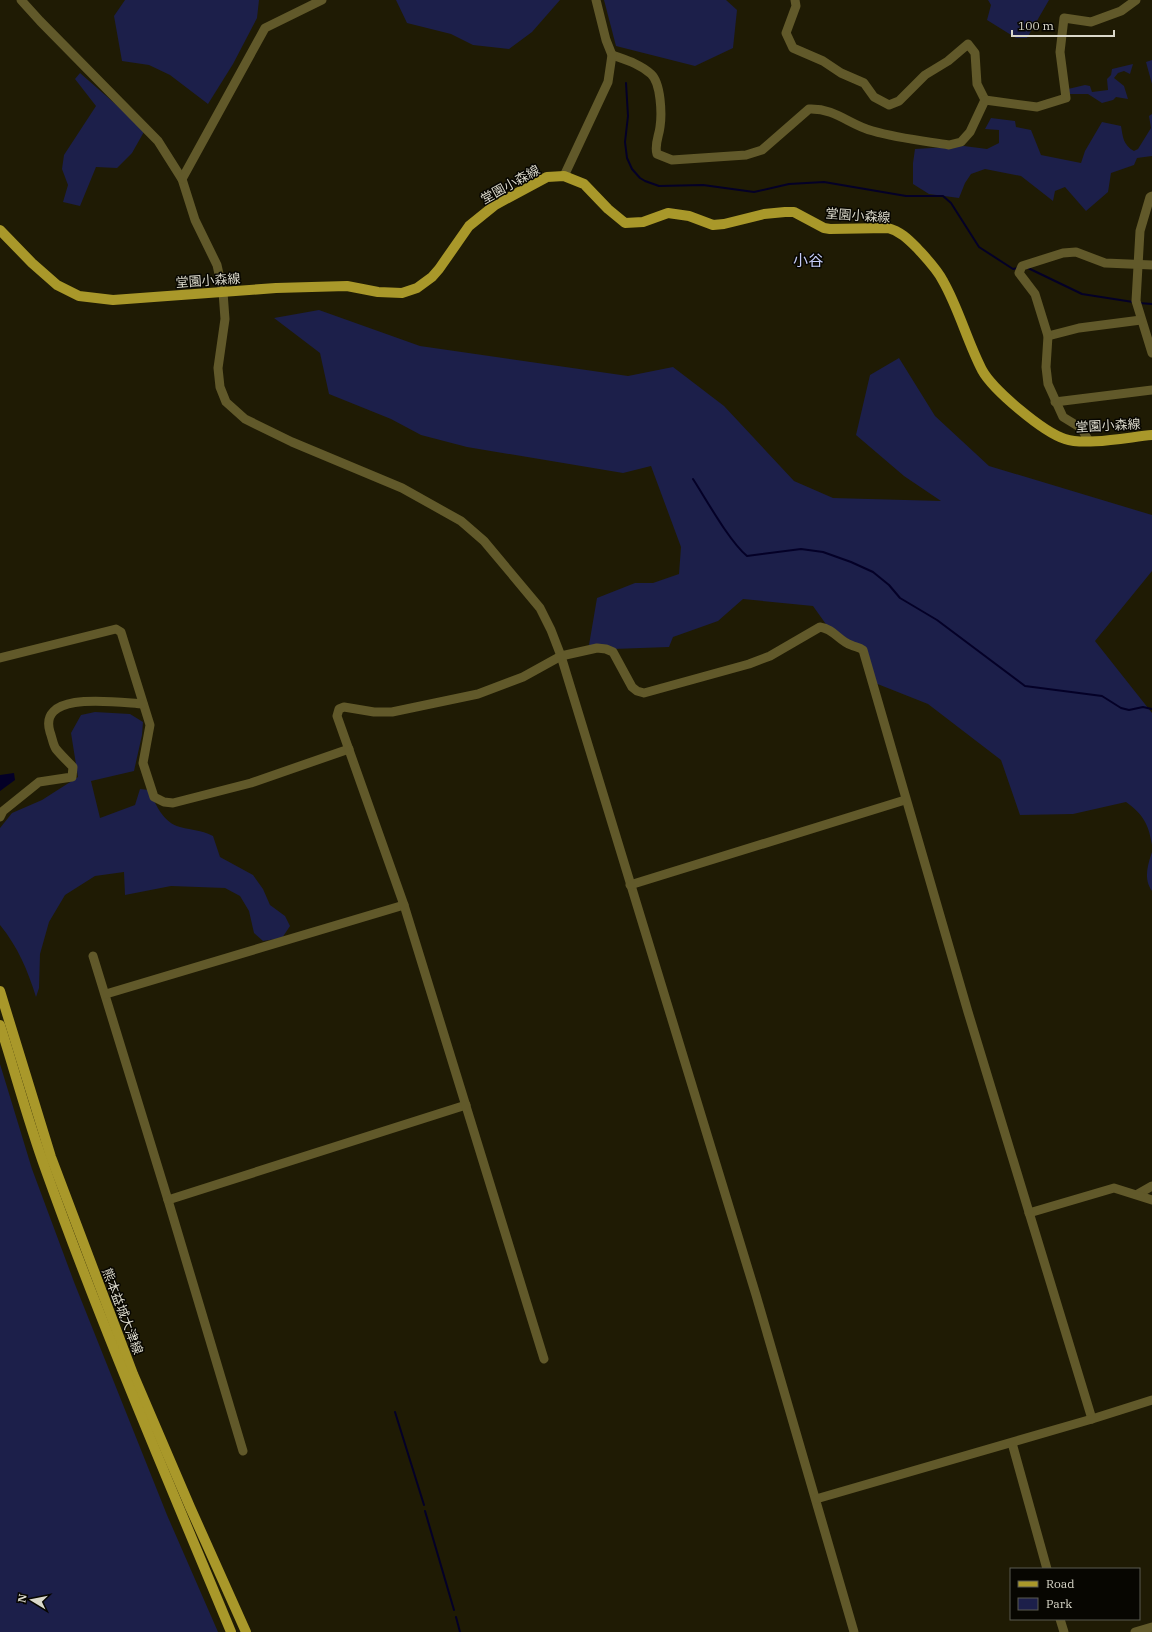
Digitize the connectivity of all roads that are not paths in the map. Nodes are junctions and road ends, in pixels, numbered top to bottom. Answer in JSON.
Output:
{"nodes":[{"id":1,"x":22,"y":0,"type":"edge"},
{"id":2,"x":322,"y":0,"type":"edge"},
{"id":3,"x":596,"y":0,"type":"edge"},
{"id":4,"x":795,"y":0,"type":"edge"},
{"id":5,"x":1136,"y":0,"type":"edge"},
{"id":6,"x":612,"y":55,"type":"junction"},
{"id":7,"x":985,"y":100,"type":"junction"},
{"id":8,"x":564,"y":176,"type":"junction"},
{"id":9,"x":182,"y":179,"type":"junction"},
{"id":10,"x":1152,"y":196,"type":"edge"},
{"id":11,"x":0,"y":230,"type":"edge"},
{"id":12,"x":1138,"y":265,"type":"junction"},
{"id":13,"x":1152,"y":265,"type":"edge"},
{"id":14,"x":223,"y":292,"type":"junction"},
{"id":15,"x":1141,"y":320,"type":"junction"},
{"id":16,"x":1048,"y":336,"type":"junction"},
{"id":17,"x":1152,"y":353,"type":"edge"},
{"id":18,"x":1152,"y":390,"type":"edge"},
{"id":19,"x":1055,"y":402,"type":"junction"},
{"id":20,"x":1152,"y":435,"type":"edge"},
{"id":21,"x":1089,"y":441,"type":"junction"},
{"id":22,"x":561,"y":656,"type":"junction"},
{"id":23,"x":0,"y":658,"type":"edge"},
{"id":24,"x":143,"y":704,"type":"junction"},
{"id":25,"x":349,"y":749,"type":"junction"},
{"id":26,"x":905,"y":800,"type":"junction"},
{"id":27,"x":0,"y":817,"type":"edge"},
{"id":28,"x":630,"y":884,"type":"junction"},
{"id":29,"x":404,"y":905,"type":"junction"},
{"id":30,"x":92,"y":956,"type":"dead end"},
{"id":31,"x":0,"y":991,"type":"edge"},
{"id":32,"x":106,"y":994,"type":"junction"},
{"id":33,"x":0,"y":1025,"type":"edge"},
{"id":34,"x":466,"y":1105,"type":"junction"},
{"id":35,"x":1152,"y":1186,"type":"edge"},
{"id":36,"x":1138,"y":1194,"type":"junction"},
{"id":37,"x":168,"y":1200,"type":"junction"},
{"id":38,"x":1152,"y":1200,"type":"edge"},
{"id":39,"x":1029,"y":1213,"type":"junction"},
{"id":40,"x":544,"y":1359,"type":"dead end"},
{"id":41,"x":1152,"y":1400,"type":"edge"},
{"id":42,"x":1092,"y":1419,"type":"junction"},
{"id":43,"x":1012,"y":1443,"type":"junction"},
{"id":44,"x":243,"y":1451,"type":"dead end"},
{"id":45,"x":816,"y":1499,"type":"junction"},
{"id":46,"x":1047,"y":1568,"type":"edge"},
{"id":47,"x":1060,"y":1620,"type":"edge"},
{"id":48,"x":1152,"y":1627,"type":"edge"},
{"id":49,"x":231,"y":1632,"type":"edge"},
{"id":50,"x":246,"y":1632,"type":"edge"},
{"id":51,"x":854,"y":1632,"type":"edge"},
{"id":52,"x":1064,"y":1632,"type":"edge"},
{"id":53,"x":1135,"y":1632,"type":"edge"}],
"edges":[{"from":1,"to":9,"type":"street"},
{"from":2,"to":9,"type":"street"},
{"from":3,"to":6,"type":"street"},
{"from":4,"to":7,"type":"street"},
{"from":5,"to":7,"type":"street"},
{"from":6,"to":7,"type":"street"},
{"from":6,"to":8,"type":"street"},
{"from":8,"to":14,"type":"main road","name":"堂園小森線"},
{"from":8,"to":21,"type":"main road","name":"堂園小森線"},
{"from":9,"to":14,"type":"street"},
{"from":10,"to":12,"type":"street"},
{"from":11,"to":14,"type":"main road","name":"堂園小森線"},
{"from":12,"to":13,"type":"street"},
{"from":12,"to":15,"type":"street"},
{"from":12,"to":16,"type":"street"},
{"from":14,"to":22,"type":"street"},
{"from":15,"to":16,"type":"street"},
{"from":15,"to":17,"type":"street"},
{"from":16,"to":19,"type":"street"},
{"from":18,"to":19,"type":"street"},
{"from":19,"to":21,"type":"street"},
{"from":20,"to":21,"type":"main road","name":"堂園小森線"},
{"from":22,"to":25,"type":"street"},
{"from":22,"to":26,"type":"street"},
{"from":22,"to":28,"type":"street"},
{"from":23,"to":24,"type":"street"},
{"from":24,"to":25,"type":"street"},
{"from":24,"to":27,"type":"street"},
{"from":25,"to":29,"type":"street"},
{"from":26,"to":28,"type":"street"},
{"from":26,"to":39,"type":"street"},
{"from":28,"to":45,"type":"street"},
{"from":29,"to":32,"type":"street"},
{"from":29,"to":34,"type":"street"},
{"from":30,"to":32,"type":"street"},
{"from":31,"to":50,"type":"main road","name":"熊本益城大津線"},
{"from":32,"to":37,"type":"street"},
{"from":33,"to":49,"type":"main road","name":"熊本益城大津線"},
{"from":34,"to":37,"type":"street"},
{"from":34,"to":40,"type":"street"},
{"from":35,"to":36,"type":"street"},
{"from":36,"to":38,"type":"street"},
{"from":36,"to":39,"type":"street"},
{"from":37,"to":44,"type":"street"},
{"from":39,"to":42,"type":"street"},
{"from":41,"to":42,"type":"street"},
{"from":42,"to":43,"type":"street"},
{"from":43,"to":45,"type":"street"},
{"from":43,"to":46,"type":"street"},
{"from":45,"to":51,"type":"street"},
{"from":47,"to":52,"type":"street"},
{"from":48,"to":53,"type":"street"}]}
